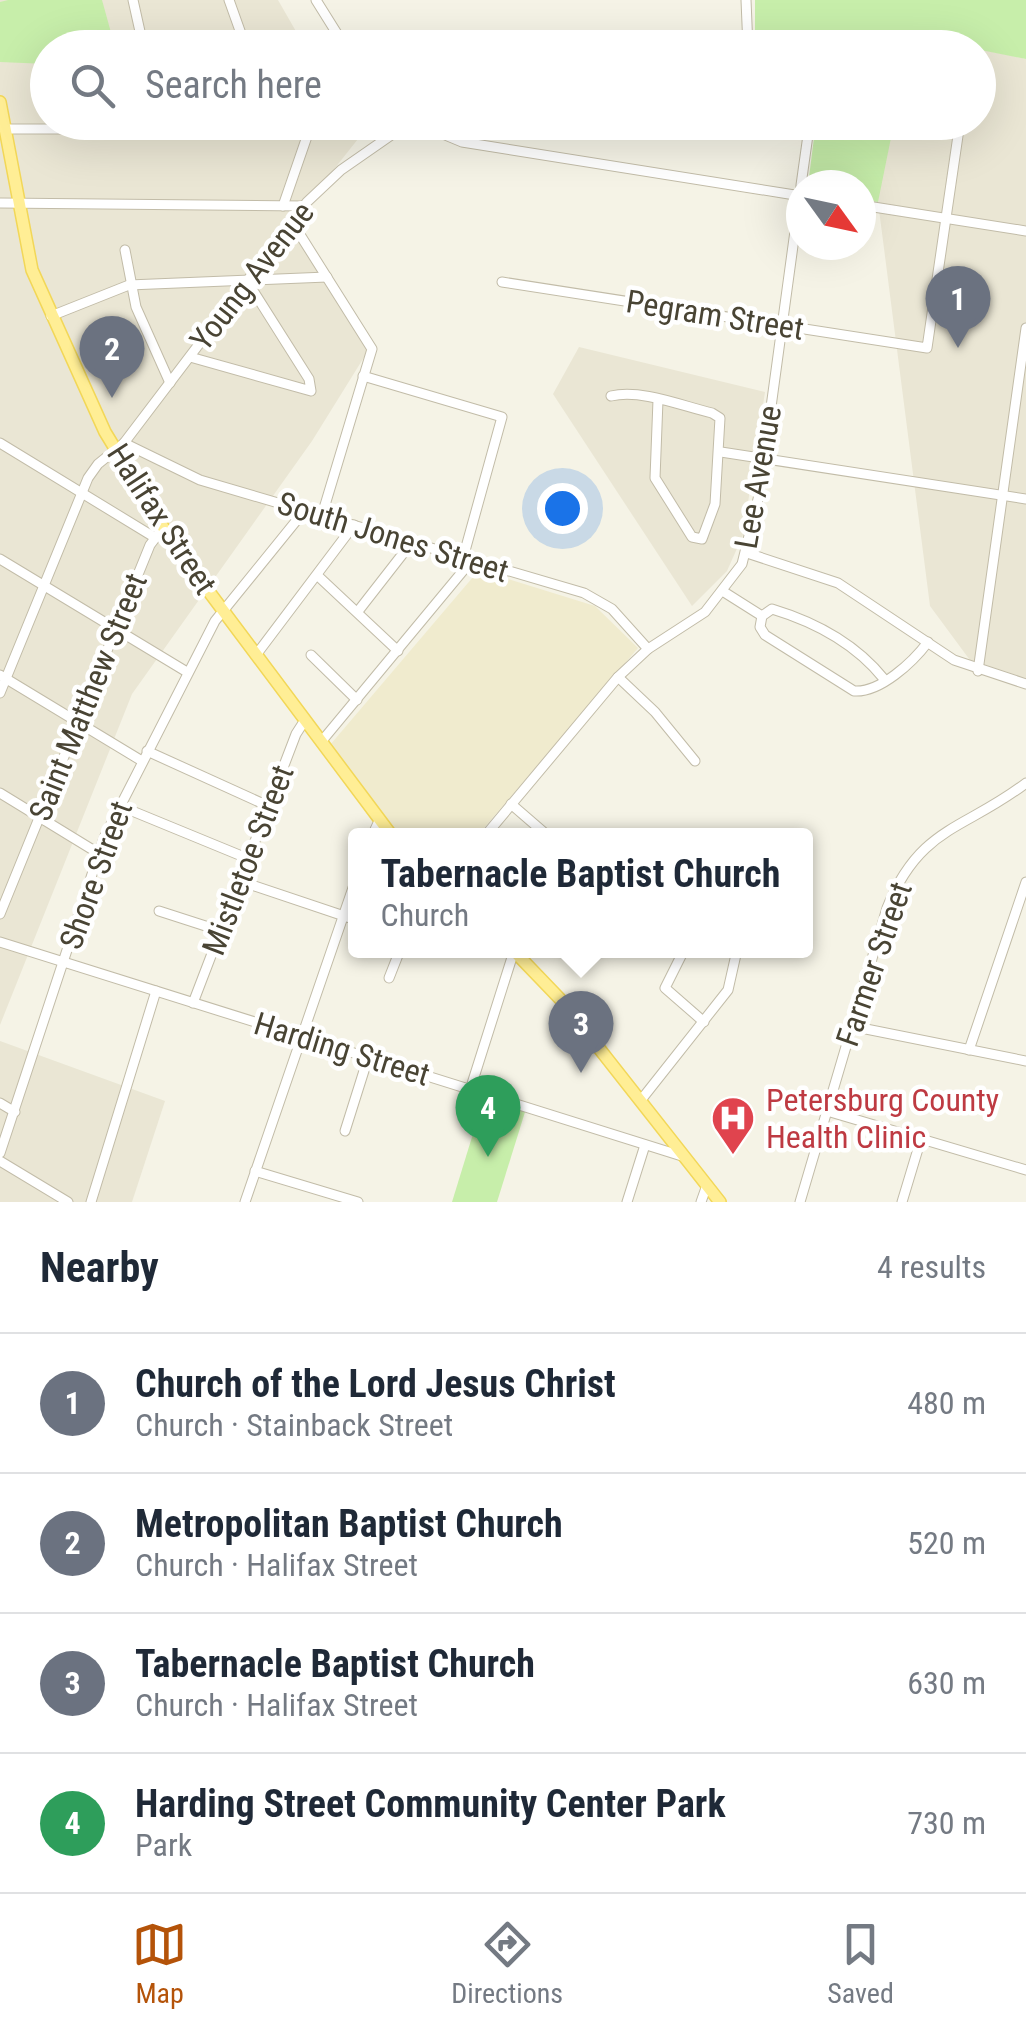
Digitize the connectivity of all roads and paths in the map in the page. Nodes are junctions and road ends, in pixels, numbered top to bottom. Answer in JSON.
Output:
{"nodes":[{"id":1,"x":132,"y":0,"type":"edge"},
{"id":2,"x":229,"y":0,"type":"edge"},
{"id":3,"x":316,"y":0,"type":"edge"},
{"id":4,"x":746,"y":0,"type":"edge"},
{"id":5,"x":140,"y":30,"type":"edge"},
{"id":6,"x":240,"y":30,"type":"edge"},
{"id":7,"x":335,"y":30,"type":"edge"},
{"id":8,"x":747,"y":30,"type":"edge"},
{"id":9,"x":0,"y":102,"type":"edge"},
{"id":10,"x":30,"y":129,"type":"edge"},
{"id":11,"x":5,"y":130,"type":"junction"},
{"id":12,"x":306,"y":140,"type":"edge"},
{"id":13,"x":386,"y":140,"type":"edge"},
{"id":14,"x":457,"y":140,"type":"edge"},
{"id":15,"x":807,"y":140,"type":"edge"},
{"id":16,"x":957,"y":140,"type":"edge"},
{"id":17,"x":804,"y":170,"type":"edge"},
{"id":18,"x":786,"y":189,"type":"edge"},
{"id":19,"x":0,"y":203,"type":"edge"},
{"id":20,"x":19,"y":204,"type":"junction"},
{"id":21,"x":284,"y":206,"type":"junction"},
{"id":22,"x":304,"y":206,"type":"junction"},
{"id":23,"x":876,"y":207,"type":"edge"},
{"id":24,"x":945,"y":218,"type":"junction"},
{"id":25,"x":292,"y":222,"type":"junction"},
{"id":26,"x":1026,"y":231,"type":"edge"},
{"id":27,"x":125,"y":250,"type":"dead end"},
{"id":28,"x":792,"y":260,"type":"edge"},
{"id":29,"x":327,"y":278,"type":"junction"},
{"id":30,"x":247,"y":282,"type":"junction"},
{"id":31,"x":502,"y":282,"type":"dead end"},
{"id":32,"x":129,"y":285,"type":"junction"},
{"id":33,"x":51,"y":316,"type":"junction"},
{"id":34,"x":783,"y":326,"type":"junction"},
{"id":35,"x":1026,"y":328,"type":"edge"},
{"id":36,"x":190,"y":356,"type":"junction"},
{"id":37,"x":363,"y":376,"type":"junction"},
{"id":38,"x":170,"y":382,"type":"junction"},
{"id":39,"x":611,"y":396,"type":"dead end"},
{"id":40,"x":658,"y":400,"type":"junction"},
{"id":41,"x":0,"y":443,"type":"edge"},
{"id":42,"x":119,"y":447,"type":"junction"},
{"id":43,"x":721,"y":452,"type":"junction"},
{"id":44,"x":764,"y":459,"type":"junction"},
{"id":45,"x":82,"y":493,"type":"junction"},
{"id":46,"x":1002,"y":496,"type":"junction"},
{"id":47,"x":1026,"y":499,"type":"edge"},
{"id":48,"x":305,"y":510,"type":"junction"},
{"id":49,"x":322,"y":515,"type":"junction"},
{"id":50,"x":354,"y":524,"type":"junction"},
{"id":51,"x":158,"y":533,"type":"junction"},
{"id":52,"x":412,"y":542,"type":"junction"},
{"id":53,"x":747,"y":553,"type":"junction"},
{"id":54,"x":0,"y":559,"type":"edge"},
{"id":55,"x":468,"y":559,"type":"junction"},
{"id":56,"x":318,"y":576,"type":"junction"},
{"id":57,"x":44,"y":585,"type":"junction"},
{"id":58,"x":724,"y":592,"type":"junction"},
{"id":59,"x":359,"y":610,"type":"junction"},
{"id":60,"x":224,"y":611,"type":"junction"},
{"id":61,"x":762,"y":616,"type":"junction"},
{"id":62,"x":116,"y":628,"type":"junction"},
{"id":63,"x":928,"y":642,"type":"junction"},
{"id":64,"x":648,"y":650,"type":"junction"},
{"id":65,"x":398,"y":651,"type":"junction"},
{"id":66,"x":256,"y":655,"type":"junction"},
{"id":67,"x":311,"y":655,"type":"dead end"},
{"id":68,"x":978,"y":671,"type":"junction"},
{"id":69,"x":187,"y":672,"type":"junction"},
{"id":70,"x":3,"y":676,"type":"edge"},
{"id":71,"x":618,"y":677,"type":"junction"},
{"id":72,"x":884,"y":679,"type":"junction"},
{"id":73,"x":1026,"y":684,"type":"edge"},
{"id":74,"x":0,"y":693,"type":"edge"},
{"id":75,"x":356,"y":700,"type":"junction"},
{"id":76,"x":305,"y":720,"type":"junction"},
{"id":77,"x":78,"y":722,"type":"junction"},
{"id":78,"x":321,"y":742,"type":"junction"},
{"id":79,"x":147,"y":751,"type":"junction"},
{"id":80,"x":142,"y":761,"type":"junction"},
{"id":81,"x":694,"y":762,"type":"dead end"},
{"id":82,"x":1026,"y":785,"type":"edge"},
{"id":83,"x":0,"y":793,"type":"edge"},
{"id":84,"x":511,"y":804,"type":"junction"},
{"id":85,"x":120,"y":806,"type":"junction"},
{"id":86,"x":268,"y":806,"type":"junction"},
{"id":87,"x":39,"y":816,"type":"junction"},
{"id":88,"x":379,"y":821,"type":"junction"},
{"id":89,"x":376,"y":828,"type":"edge"},
{"id":90,"x":385,"y":828,"type":"edge"},
{"id":91,"x":492,"y":828,"type":"edge"},
{"id":92,"x":539,"y":828,"type":"edge"},
{"id":93,"x":98,"y":853,"type":"junction"},
{"id":94,"x":249,"y":858,"type":"junction"},
{"id":95,"x":240,"y":881,"type":"junction"},
{"id":96,"x":1026,"y":882,"type":"edge"},
{"id":97,"x":348,"y":904,"type":"edge"},
{"id":98,"x":0,"y":911,"type":"edge"},
{"id":99,"x":159,"y":911,"type":"dead end"},
{"id":100,"x":344,"y":916,"type":"junction"},
{"id":101,"x":348,"y":917,"type":"edge"},
{"id":102,"x":221,"y":931,"type":"junction"},
{"id":103,"x":0,"y":942,"type":"edge"},
{"id":104,"x":397,"y":958,"type":"edge"},
{"id":105,"x":511,"y":958,"type":"edge"},
{"id":106,"x":520,"y":958,"type":"edge"},
{"id":107,"x":680,"y":958,"type":"edge"},
{"id":108,"x":736,"y":958,"type":"edge"},
{"id":109,"x":64,"y":962,"type":"junction"},
{"id":110,"x":389,"y":978,"type":"dead end"},
{"id":111,"x":156,"y":991,"type":"junction"},
{"id":112,"x":194,"y":1002,"type":"junction"},
{"id":113,"x":704,"y":1022,"type":"junction"},
{"id":114,"x":852,"y":1026,"type":"junction"},
{"id":115,"x":300,"y":1036,"type":"junction"},
{"id":116,"x":970,"y":1050,"type":"junction"},
{"id":117,"x":368,"y":1058,"type":"junction"},
{"id":118,"x":1026,"y":1060,"type":"edge"},
{"id":119,"x":470,"y":1090,"type":"junction"},
{"id":120,"x":640,"y":1100,"type":"junction"},
{"id":121,"x":0,"y":1103,"type":"edge"},
{"id":122,"x":827,"y":1111,"type":"junction"},
{"id":123,"x":15,"y":1112,"type":"junction"},
{"id":124,"x":345,"y":1131,"type":"dead end"},
{"id":125,"x":921,"y":1139,"type":"junction"},
{"id":126,"x":644,"y":1145,"type":"junction"},
{"id":127,"x":0,"y":1153,"type":"edge"},
{"id":128,"x":685,"y":1157,"type":"junction"},
{"id":129,"x":0,"y":1161,"type":"edge"},
{"id":130,"x":1026,"y":1170,"type":"edge"},
{"id":131,"x":255,"y":1171,"type":"junction"},
{"id":132,"x":706,"y":1185,"type":"junction"},
{"id":133,"x":68,"y":1202,"type":"edge"},
{"id":134,"x":91,"y":1202,"type":"edge"},
{"id":135,"x":244,"y":1202,"type":"edge"},
{"id":136,"x":358,"y":1202,"type":"edge"},
{"id":137,"x":627,"y":1202,"type":"edge"},
{"id":138,"x":701,"y":1202,"type":"edge"},
{"id":139,"x":720,"y":1202,"type":"edge"},
{"id":140,"x":800,"y":1202,"type":"edge"},
{"id":141,"x":902,"y":1202,"type":"edge"}],
"edges":[{"from":1,"to":5,"type":"street"},
{"from":2,"to":6,"type":"street"},
{"from":3,"to":7,"type":"street"},
{"from":4,"to":8,"type":"street"},
{"from":9,"to":11,"type":"main road","name":"Halifax Street"},
{"from":10,"to":11,"type":"street"},
{"from":11,"to":20,"type":"main road","name":"Halifax Street"},
{"from":12,"to":21,"type":"street"},
{"from":13,"to":22,"type":"street","name":"Young Avenue"},
{"from":14,"to":18,"type":"street"},
{"from":15,"to":17,"type":"street","name":"Lee Avenue"},
{"from":16,"to":24,"type":"street"},
{"from":19,"to":20,"type":"street"},
{"from":20,"to":21,"type":"street"},
{"from":20,"to":33,"type":"main road","name":"Halifax Street"},
{"from":21,"to":22,"type":"street"},
{"from":22,"to":25,"type":"street","name":"Young Avenue"},
{"from":23,"to":24,"type":"street"},
{"from":24,"to":26,"type":"street"},
{"from":24,"to":34,"type":"street","name":"Pegram Street"},
{"from":25,"to":29,"type":"street"},
{"from":25,"to":30,"type":"street","name":"Young Avenue"},
{"from":27,"to":32,"type":"street"},
{"from":28,"to":34,"type":"street","name":"Lee Avenue"},
{"from":29,"to":30,"type":"street"},
{"from":29,"to":37,"type":"street"},
{"from":30,"to":32,"type":"street"},
{"from":30,"to":36,"type":"street","name":"Young Avenue"},
{"from":30,"to":36,"type":"street"},
{"from":31,"to":34,"type":"street","name":"Pegram Street"},
{"from":32,"to":33,"type":"street"},
{"from":32,"to":38,"type":"street"},
{"from":33,"to":42,"type":"main road","name":"Halifax Street"},
{"from":34,"to":44,"type":"street","name":"Lee Avenue"},
{"from":35,"to":46,"type":"street"},
{"from":36,"to":38,"type":"street","name":"Young Avenue"},
{"from":37,"to":49,"type":"street"},
{"from":37,"to":55,"type":"street"},
{"from":38,"to":42,"type":"street","name":"Young Avenue"},
{"from":39,"to":40,"type":"street"},
{"from":40,"to":43,"type":"street"},
{"from":40,"to":43,"type":"street"},
{"from":41,"to":45,"type":"street"},
{"from":42,"to":45,"type":"street","name":"Young Avenue"},
{"from":42,"to":48,"type":"street","name":"South Jones Street"},
{"from":42,"to":51,"type":"main road","name":"Halifax Street"},
{"from":43,"to":44,"type":"street"},
{"from":44,"to":46,"type":"street"},
{"from":44,"to":53,"type":"street","name":"Lee Avenue"},
{"from":45,"to":51,"type":"street"},
{"from":45,"to":57,"type":"street","name":"Young Avenue"},
{"from":46,"to":47,"type":"street"},
{"from":46,"to":68,"type":"street"},
{"from":48,"to":49,"type":"street","name":"South Jones Street"},
{"from":48,"to":60,"type":"street","name":"Shore Street"},
{"from":49,"to":50,"type":"street","name":"South Jones Street"},
{"from":50,"to":52,"type":"street","name":"South Jones Street"},
{"from":50,"to":56,"type":"street"},
{"from":51,"to":60,"type":"main road","name":"Halifax Street"},
{"from":51,"to":62,"type":"street","name":"Saint Matthew Street"},
{"from":52,"to":55,"type":"street","name":"South Jones Street"},
{"from":52,"to":59,"type":"street"},
{"from":53,"to":58,"type":"street","name":"Lee Avenue"},
{"from":53,"to":63,"type":"street"},
{"from":54,"to":57,"type":"street"},
{"from":55,"to":64,"type":"street","name":"South Jones Street"},
{"from":55,"to":65,"type":"street"},
{"from":56,"to":59,"type":"street"},
{"from":56,"to":66,"type":"street"},
{"from":57,"to":62,"type":"street"},
{"from":57,"to":70,"type":"street","name":"Young Avenue"},
{"from":58,"to":61,"type":"street"},
{"from":58,"to":64,"type":"street","name":"Lee Avenue"},
{"from":59,"to":65,"type":"street"},
{"from":60,"to":66,"type":"main road","name":"Halifax Street"},
{"from":60,"to":69,"type":"street","name":"Shore Street"},
{"from":61,"to":72,"type":"street"},
{"from":61,"to":72,"type":"street"},
{"from":62,"to":69,"type":"street"},
{"from":62,"to":77,"type":"street","name":"Saint Matthew Street"},
{"from":63,"to":68,"type":"street"},
{"from":63,"to":72,"type":"street"},
{"from":64,"to":71,"type":"street","name":"Lee Avenue"},
{"from":65,"to":75,"type":"street"},
{"from":66,"to":76,"type":"main road","name":"Halifax Street"},
{"from":67,"to":75,"type":"street"},
{"from":68,"to":73,"type":"street"},
{"from":69,"to":79,"type":"street","name":"Shore Street"},
{"from":70,"to":74,"type":"street","name":"Young Avenue"},
{"from":70,"to":77,"type":"street"},
{"from":71,"to":81,"type":"street"},
{"from":71,"to":84,"type":"street","name":"Lee Avenue"},
{"from":75,"to":78,"type":"street"},
{"from":76,"to":78,"type":"main road","name":"Halifax Street"},
{"from":76,"to":86,"type":"street","name":"Mistletoe Street"},
{"from":77,"to":80,"type":"street"},
{"from":77,"to":87,"type":"street","name":"Saint Matthew Street"},
{"from":78,"to":88,"type":"main road","name":"Halifax Street"},
{"from":79,"to":80,"type":"street","name":"Shore Street"},
{"from":79,"to":86,"type":"street"},
{"from":80,"to":85,"type":"street","name":"Shore Street"},
{"from":82,"to":114,"type":"street","name":"Farmer Street"},
{"from":83,"to":87,"type":"street"},
{"from":84,"to":91,"type":"street","name":"Lee Avenue"},
{"from":84,"to":92,"type":"street"},
{"from":85,"to":93,"type":"street","name":"Shore Street"},
{"from":85,"to":94,"type":"street"},
{"from":86,"to":94,"type":"street","name":"Mistletoe Street"},
{"from":87,"to":93,"type":"street"},
{"from":87,"to":98,"type":"street","name":"Saint Matthew Street"},
{"from":88,"to":89,"type":"street"},
{"from":88,"to":90,"type":"main road","name":"Halifax Street"},
{"from":93,"to":109,"type":"street","name":"Shore Street"},
{"from":94,"to":95,"type":"street","name":"Mistletoe Street"},
{"from":95,"to":100,"type":"street"},
{"from":95,"to":102,"type":"street","name":"Mistletoe Street"},
{"from":96,"to":116,"type":"street"},
{"from":97,"to":100,"type":"street"},
{"from":99,"to":102,"type":"street"},
{"from":100,"to":101,"type":"street"},
{"from":100,"to":115,"type":"street"},
{"from":102,"to":112,"type":"street","name":"Mistletoe Street"},
{"from":103,"to":109,"type":"street","name":"Harding Street"},
{"from":104,"to":110,"type":"street"},
{"from":105,"to":119,"type":"street"},
{"from":106,"to":120,"type":"main road"},
{"from":107,"to":113,"type":"street"},
{"from":108,"to":113,"type":"street"},
{"from":109,"to":111,"type":"street","name":"Harding Street"},
{"from":109,"to":123,"type":"street","name":"Shore Street"},
{"from":111,"to":112,"type":"street","name":"Harding Street"},
{"from":111,"to":134,"type":"street"},
{"from":112,"to":115,"type":"street","name":"Harding Street"},
{"from":113,"to":120,"type":"street"},
{"from":114,"to":116,"type":"street"},
{"from":114,"to":122,"type":"street","name":"Farmer Street"},
{"from":115,"to":117,"type":"street","name":"Harding Street"},
{"from":115,"to":131,"type":"street"},
{"from":116,"to":118,"type":"street"},
{"from":117,"to":119,"type":"street","name":"Harding Street"},
{"from":117,"to":124,"type":"street"},
{"from":119,"to":126,"type":"street","name":"Harding Street"},
{"from":120,"to":128,"type":"main road"},
{"from":121,"to":123,"type":"street"},
{"from":122,"to":125,"type":"street"},
{"from":122,"to":140,"type":"street","name":"Farmer Street"},
{"from":123,"to":127,"type":"street","name":"Shore Street"},
{"from":125,"to":130,"type":"street"},
{"from":125,"to":141,"type":"street"},
{"from":126,"to":128,"type":"street","name":"Harding Street"},
{"from":126,"to":137,"type":"street"},
{"from":128,"to":132,"type":"main road"},
{"from":129,"to":133,"type":"street"},
{"from":131,"to":135,"type":"street"},
{"from":131,"to":136,"type":"street"},
{"from":132,"to":138,"type":"street"},
{"from":132,"to":139,"type":"main road"}]}
